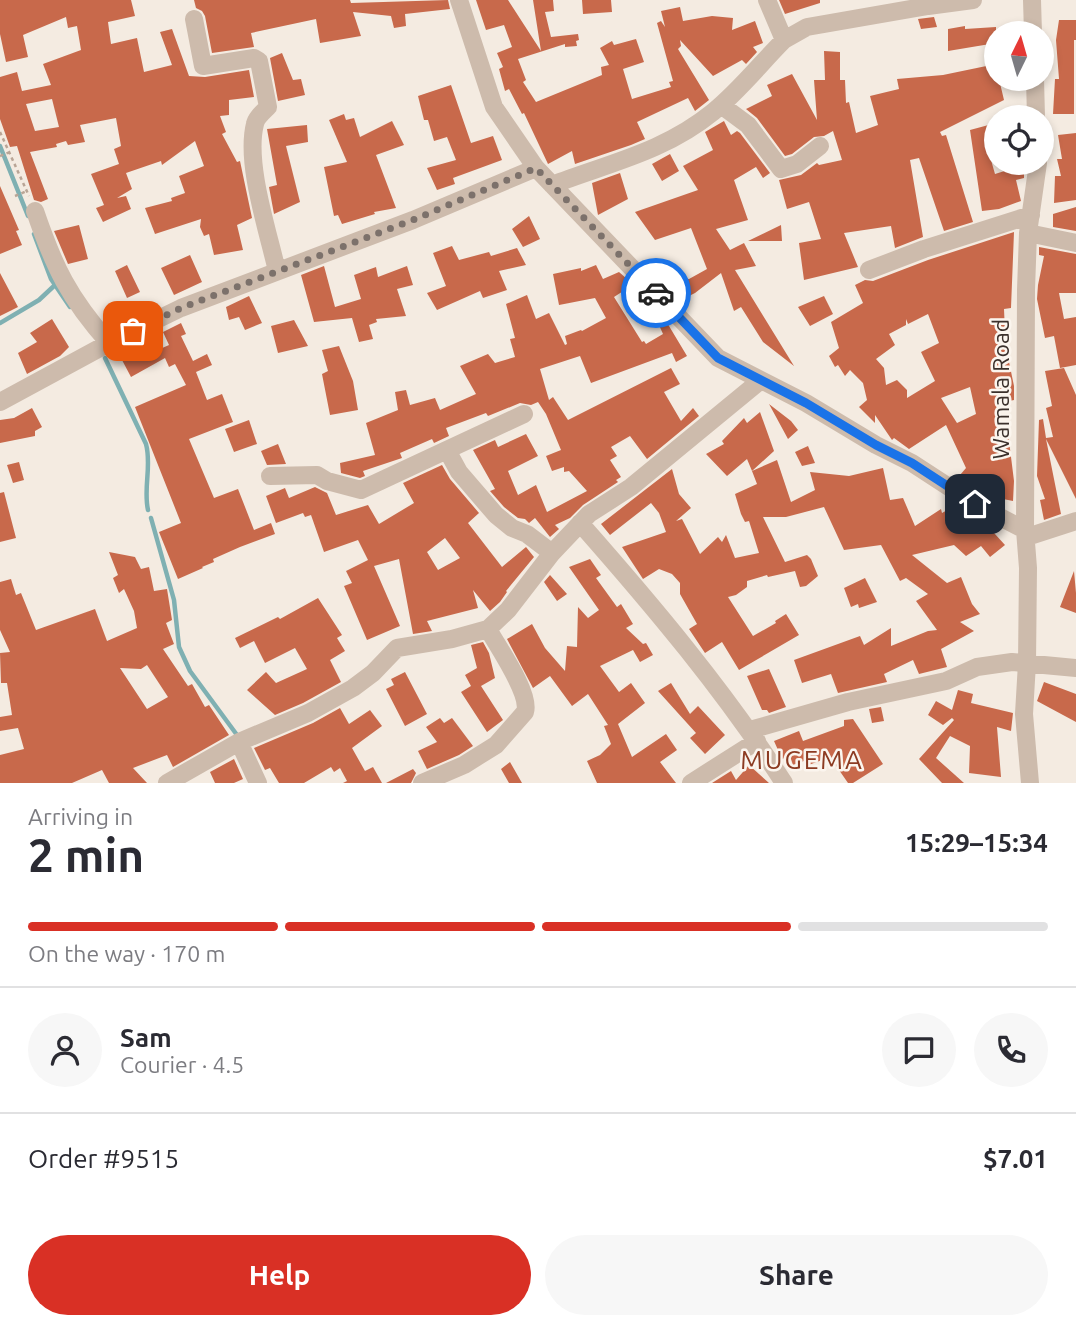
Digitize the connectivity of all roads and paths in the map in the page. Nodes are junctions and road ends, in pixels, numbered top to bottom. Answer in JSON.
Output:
{"nodes":[{"id":1,"x":459,"y":0,"type":"edge"},
{"id":2,"x":767,"y":0,"type":"edge"},
{"id":3,"x":854,"y":0,"type":"edge"},
{"id":4,"x":973,"y":0,"type":"edge"},
{"id":5,"x":1032,"y":0,"type":"edge"},
{"id":6,"x":857,"y":18,"type":"junction"},
{"id":7,"x":194,"y":19,"type":"dead end"},
{"id":8,"x":1033,"y":21,"type":"edge"},
{"id":9,"x":784,"y":40,"type":"junction"},
{"id":10,"x":720,"y":105,"type":"junction"},
{"id":11,"x":0,"y":132,"type":"edge"},
{"id":12,"x":820,"y":146,"type":"dead end"},
{"id":13,"x":10,"y":152,"type":"junction"},
{"id":14,"x":0,"y":156,"type":"edge"},
{"id":15,"x":536,"y":168,"type":"junction"},
{"id":16,"x":1036,"y":175,"type":"edge"},
{"id":17,"x":552,"y":185,"type":"junction"},
{"id":18,"x":27,"y":191,"type":"junction"},
{"id":19,"x":15,"y":196,"type":"dead end"},
{"id":20,"x":35,"y":211,"type":"joint"},
{"id":21,"x":1029,"y":224,"type":"junction"},
{"id":22,"x":1076,"y":243,"type":"edge"},
{"id":23,"x":869,"y":270,"type":"dead end"},
{"id":24,"x":277,"y":271,"type":"junction"},
{"id":25,"x":109,"y":343,"type":"junction"},
{"id":26,"x":761,"y":381,"type":"junction"},
{"id":27,"x":0,"y":402,"type":"edge"},
{"id":28,"x":524,"y":414,"type":"dead end"},
{"id":29,"x":447,"y":450,"type":"junction"},
{"id":30,"x":270,"y":476,"type":"dead end"},
{"id":31,"x":1076,"y":521,"type":"edge"},
{"id":32,"x":580,"y":523,"type":"junction"},
{"id":33,"x":1026,"y":534,"type":"junction"},
{"id":34,"x":552,"y":553,"type":"junction"},
{"id":35,"x":488,"y":629,"type":"junction"},
{"id":36,"x":1027,"y":663,"type":"junction"},
{"id":37,"x":1076,"y":668,"type":"edge"},
{"id":38,"x":753,"y":735,"type":"junction"},
{"id":39,"x":239,"y":742,"type":"junction"},
{"id":40,"x":167,"y":783,"type":"edge"},
{"id":41,"x":258,"y":783,"type":"edge"},
{"id":42,"x":422,"y":783,"type":"edge"},
{"id":43,"x":691,"y":783,"type":"edge"},
{"id":44,"x":784,"y":783,"type":"edge"},
{"id":45,"x":1030,"y":783,"type":"edge"}],
"edges":[{"from":1,"to":15,"type":"street"},
{"from":2,"to":9,"type":"street"},
{"from":3,"to":6,"type":"street"},
{"from":4,"to":6,"type":"street"},
{"from":5,"to":8,"type":"street"},
{"from":6,"to":9,"type":"street"},
{"from":7,"to":24,"type":"street"},
{"from":9,"to":10,"type":"street"},
{"from":10,"to":12,"type":"street"},
{"from":10,"to":17,"type":"street"},
{"from":11,"to":13,"type":"path"},
{"from":13,"to":14,"type":"path"},
{"from":13,"to":18,"type":"path"},
{"from":15,"to":17,"type":"street"},
{"from":15,"to":24,"type":"street"},
{"from":16,"to":21,"type":"street","name":"Wamala Road"},
{"from":17,"to":26,"type":"street"},
{"from":18,"to":19,"type":"path"},
{"from":18,"to":20,"type":"path"},
{"from":20,"to":25,"type":"street"},
{"from":21,"to":22,"type":"street"},
{"from":21,"to":23,"type":"street"},
{"from":21,"to":33,"type":"street","name":"Wamala Road"},
{"from":24,"to":25,"type":"street"},
{"from":25,"to":27,"type":"street"},
{"from":26,"to":32,"type":"street"},
{"from":26,"to":33,"type":"street"},
{"from":28,"to":29,"type":"street"},
{"from":29,"to":30,"type":"street"},
{"from":29,"to":34,"type":"street"},
{"from":31,"to":33,"type":"street"},
{"from":32,"to":34,"type":"street"},
{"from":32,"to":38,"type":"street"},
{"from":33,"to":36,"type":"street","name":"Wamala Road"},
{"from":34,"to":35,"type":"street"},
{"from":35,"to":39,"type":"street"},
{"from":35,"to":42,"type":"street"},
{"from":36,"to":37,"type":"street"},
{"from":36,"to":38,"type":"street"},
{"from":36,"to":45,"type":"street","name":"Wamala Road"},
{"from":38,"to":43,"type":"street"},
{"from":38,"to":44,"type":"street"},
{"from":39,"to":40,"type":"street"},
{"from":39,"to":41,"type":"street"}]}
